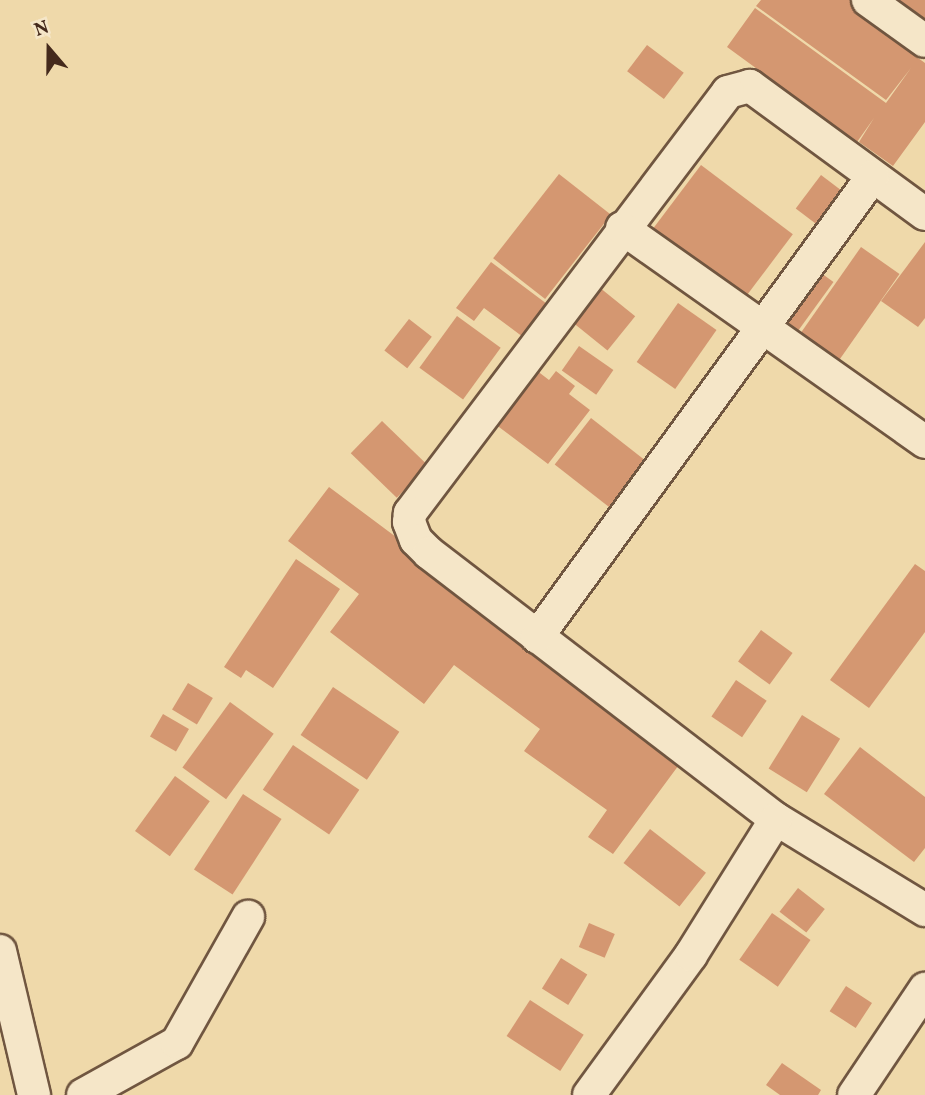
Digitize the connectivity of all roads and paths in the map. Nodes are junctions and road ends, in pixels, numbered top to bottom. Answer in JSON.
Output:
{"nodes":[{"id":1,"x":868,"y":0,"type":"edge"},
{"id":2,"x":925,"y":41,"type":"edge"},
{"id":3,"x":873,"y":176,"type":"junction"},
{"id":4,"x":925,"y":214,"type":"edge"},
{"id":5,"x":622,"y":228,"type":"junction"},
{"id":6,"x":761,"y":325,"type":"junction"},
{"id":7,"x":925,"y":442,"type":"edge"},
{"id":8,"x":537,"y":637,"type":"junction"},
{"id":9,"x":776,"y":819,"type":"junction"},
{"id":10,"x":925,"y":910,"type":"edge"},
{"id":11,"x":248,"y":917,"type":"dead end"},
{"id":12,"x":0,"y":951,"type":"edge"},
{"id":13,"x":925,"y":989,"type":"edge"},
{"id":14,"x":34,"y":1095,"type":"edge"},
{"id":15,"x":83,"y":1095,"type":"edge"},
{"id":16,"x":589,"y":1095,"type":"edge"},
{"id":17,"x":854,"y":1095,"type":"edge"}],
"edges":[{"from":1,"to":2,"type":"street"},
{"from":3,"to":4,"type":"street"},
{"from":3,"to":5,"type":"street"},
{"from":3,"to":6,"type":"street"},
{"from":5,"to":6,"type":"street"},
{"from":5,"to":8,"type":"street"},
{"from":6,"to":7,"type":"street"},
{"from":6,"to":8,"type":"street"},
{"from":8,"to":9,"type":"street"},
{"from":9,"to":10,"type":"street"},
{"from":9,"to":16,"type":"street"},
{"from":11,"to":15,"type":"street"},
{"from":12,"to":14,"type":"street"},
{"from":13,"to":17,"type":"street"}]}
